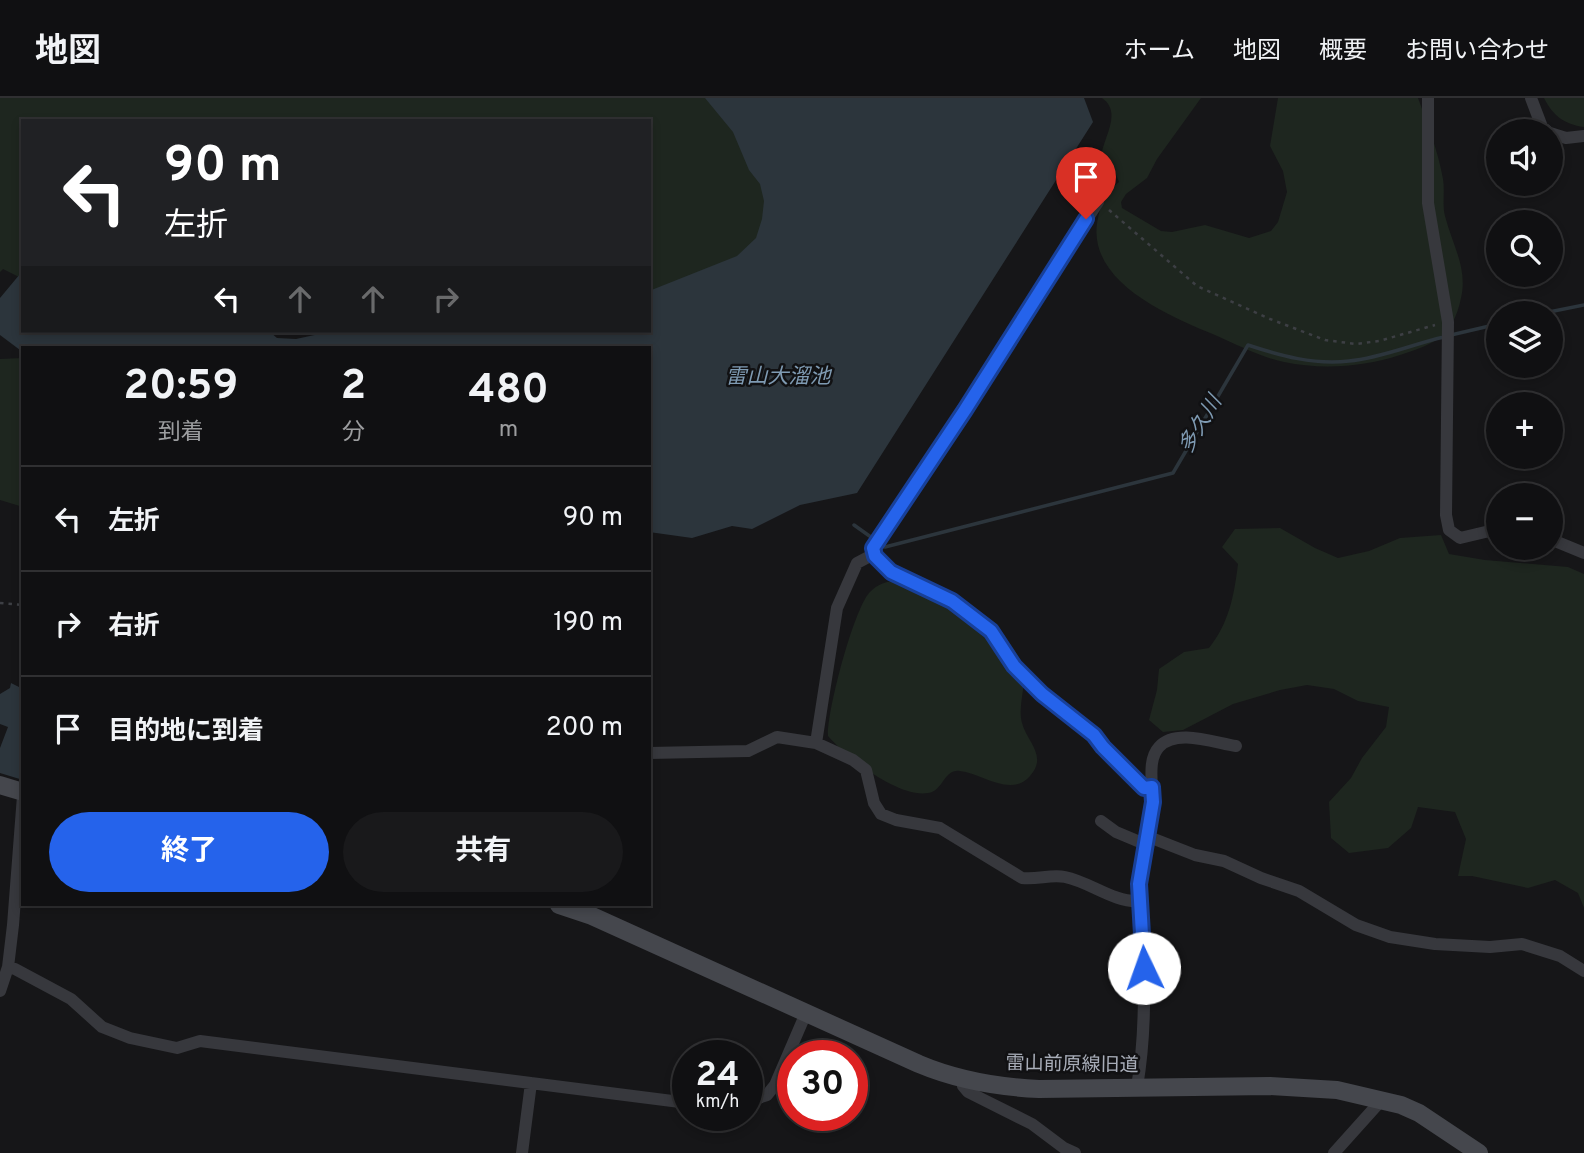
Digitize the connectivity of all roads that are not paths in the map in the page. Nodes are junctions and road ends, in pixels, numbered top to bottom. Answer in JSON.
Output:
{"nodes":[{"id":1,"x":1429,"y":98,"type":"edge"},
{"id":2,"x":1531,"y":98,"type":"edge"},
{"id":3,"x":1539,"y":119,"type":"edge"},
{"id":4,"x":1584,"y":136,"type":"edge"},
{"id":5,"x":1563,"y":137,"type":"edge"},
{"id":6,"x":1098,"y":202,"type":"road end"},
{"id":7,"x":1486,"y":532,"type":"edge"},
{"id":8,"x":1563,"y":544,"type":"edge"},
{"id":9,"x":874,"y":551,"type":"junction"},
{"id":10,"x":1584,"y":553,"type":"edge"},
{"id":11,"x":816,"y":743,"type":"junction"},
{"id":12,"x":1236,"y":746,"type":"dead end"},
{"id":13,"x":651,"y":753,"type":"edge"},
{"id":14,"x":0,"y":785,"type":"edge"},
{"id":15,"x":1152,"y":787,"type":"junction"},
{"id":16,"x":21,"y":793,"type":"edge"},
{"id":17,"x":21,"y":817,"type":"edge"},
{"id":18,"x":1101,"y":821,"type":"dead end"},
{"id":19,"x":1148,"y":841,"type":"junction"},
{"id":20,"x":1138,"y":901,"type":"junction"},
{"id":21,"x":562,"y":906,"type":"edge"},
{"id":22,"x":8,"y":967,"type":"junction"},
{"id":23,"x":1584,"y":971,"type":"edge"},
{"id":24,"x":0,"y":991,"type":"edge"},
{"id":25,"x":806,"y":1013,"type":"junction"},
{"id":26,"x":965,"y":1080,"type":"junction"},
{"id":27,"x":531,"y":1083,"type":"junction"},
{"id":28,"x":1137,"y":1087,"type":"junction"},
{"id":29,"x":763,"y":1097,"type":"edge"},
{"id":30,"x":1380,"y":1099,"type":"junction"},
{"id":31,"x":672,"y":1101,"type":"edge"},
{"id":32,"x":522,"y":1153,"type":"edge"},
{"id":33,"x":1075,"y":1153,"type":"edge"},
{"id":34,"x":1334,"y":1153,"type":"edge"},
{"id":35,"x":1479,"y":1153,"type":"edge"}],
"edges":[{"from":1,"to":7,"type":"street"},
{"from":2,"to":3,"type":"street"},
{"from":4,"to":5,"type":"street"},
{"from":6,"to":9,"type":"street"},
{"from":8,"to":10,"type":"street"},
{"from":9,"to":11,"type":"street"},
{"from":9,"to":15,"type":"street"},
{"from":11,"to":13,"type":"street"},
{"from":11,"to":20,"type":"street"},
{"from":12,"to":15,"type":"street"},
{"from":14,"to":16,"type":"street"},
{"from":15,"to":19,"type":"street"},
{"from":17,"to":22,"type":"street"},
{"from":18,"to":19,"type":"street"},
{"from":19,"to":20,"type":"street"},
{"from":19,"to":23,"type":"street"},
{"from":20,"to":28,"type":"street"},
{"from":21,"to":25,"type":"street","name":"雷山前原線旧道"},
{"from":22,"to":24,"type":"street"},
{"from":22,"to":27,"type":"street"},
{"from":25,"to":26,"type":"street","name":"雷山前原線旧道"},
{"from":25,"to":29,"type":"street"},
{"from":26,"to":28,"type":"street","name":"雷山前原線旧道"},
{"from":26,"to":33,"type":"street"},
{"from":27,"to":31,"type":"street"},
{"from":27,"to":32,"type":"street"},
{"from":28,"to":30,"type":"street","name":"雷山前原線旧道"},
{"from":30,"to":34,"type":"street"},
{"from":30,"to":35,"type":"street","name":"雷山前原線旧道"}]}
